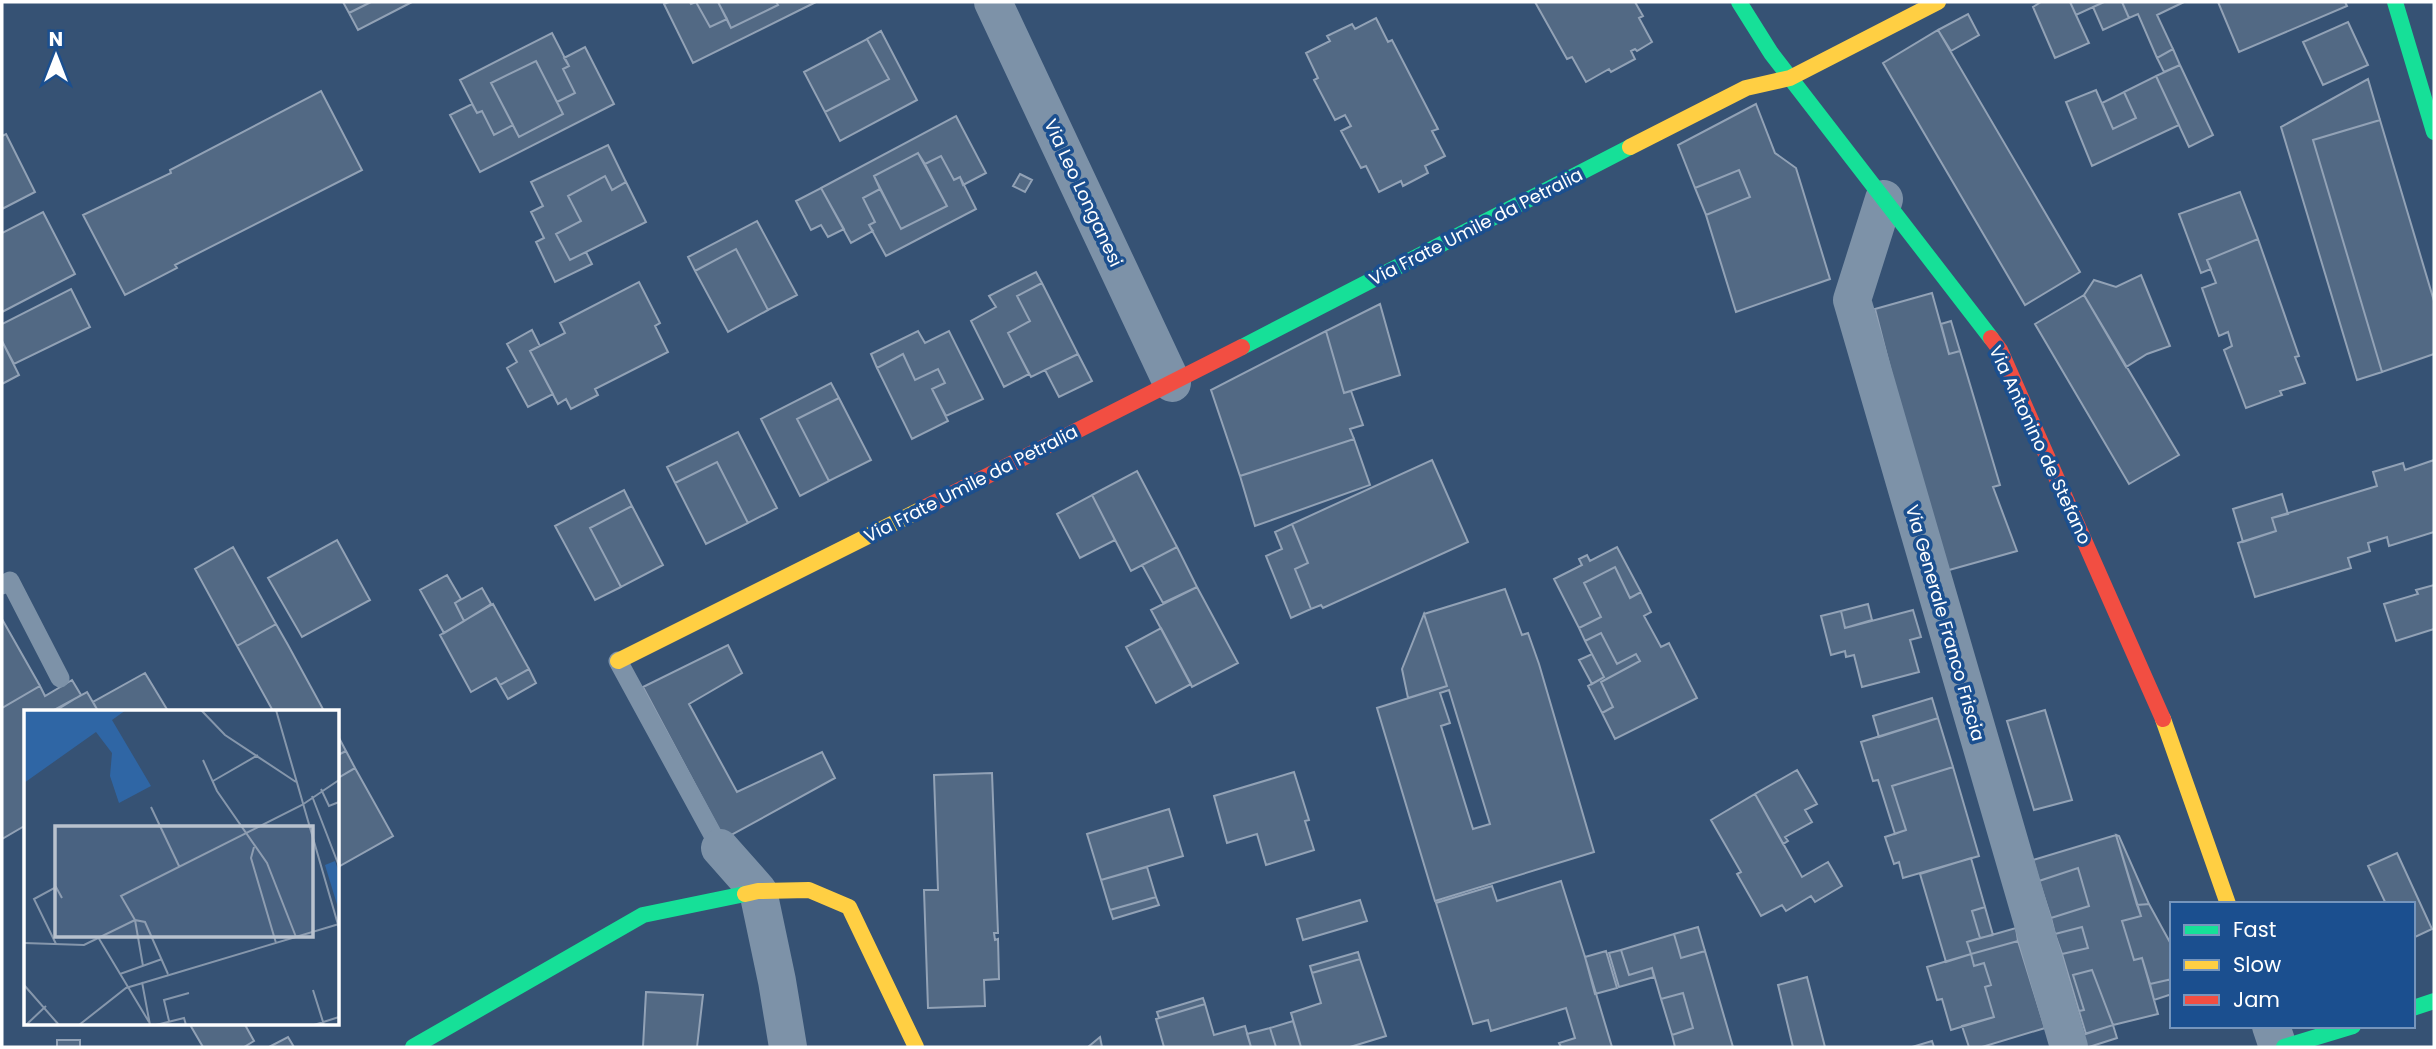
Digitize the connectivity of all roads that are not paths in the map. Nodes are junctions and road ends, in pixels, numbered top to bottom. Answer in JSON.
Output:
{"nodes":[{"id":1,"x":993,"y":2,"type":"edge"},
{"id":2,"x":1739,"y":2,"type":"edge"},
{"id":3,"x":1938,"y":2,"type":"edge"},
{"id":4,"x":2395,"y":2,"type":"edge"},
{"id":5,"x":1790,"y":78,"type":"junction"},
{"id":6,"x":2434,"y":132,"type":"edge"},
{"id":7,"x":1884,"y":200,"type":"junction"},
{"id":8,"x":1172,"y":383,"type":"junction"},
{"id":9,"x":2,"y":585,"type":"edge"},
{"id":10,"x":618,"y":661,"type":"joint"},
{"id":11,"x":60,"y":678,"type":"dead end"},
{"id":12,"x":720,"y":849,"type":"joint"},
{"id":13,"x":758,"y":891,"type":"junction"},
{"id":14,"x":2227,"y":902,"type":"edge"},
{"id":15,"x":2434,"y":1001,"type":"edge"},
{"id":16,"x":2415,"y":1007,"type":"edge"},
{"id":17,"x":2272,"y":1028,"type":"edge"},
{"id":18,"x":2346,"y":1028,"type":"edge"},
{"id":19,"x":414,"y":1047,"type":"edge"},
{"id":20,"x":788,"y":1047,"type":"edge"},
{"id":21,"x":916,"y":1047,"type":"edge"},
{"id":22,"x":2069,"y":1047,"type":"edge"},
{"id":23,"x":2278,"y":1047,"type":"edge"},
{"id":24,"x":2284,"y":1047,"type":"edge"}],
"edges":[{"from":1,"to":8,"type":"street","name":"Via Leo Longanesi"},
{"from":2,"to":5,"type":"street","name":"Via Antonino de Stefano"},
{"from":3,"to":5,"type":"street","name":"Via Frate Umile da Petralia"},
{"from":4,"to":6,"type":"street"},
{"from":5,"to":7,"type":"street","name":"Via Antonino de Stefano"},
{"from":5,"to":8,"type":"street","name":"Via Frate Umile da Petralia"},
{"from":7,"to":14,"type":"street","name":"Via Antonino de Stefano"},
{"from":7,"to":22,"type":"street","name":"Via Generale Franco Friscia"},
{"from":8,"to":10,"type":"street","name":"Via Frate Umile da Petralia"},
{"from":9,"to":11,"type":"lane"},
{"from":10,"to":12,"type":"lane","name":"Via Frate Umile da Petralia"},
{"from":12,"to":13,"type":"street","name":"Via Frate Umile da Petralia"},
{"from":13,"to":19,"type":"street"},
{"from":13,"to":20,"type":"street"},
{"from":13,"to":21,"type":"street"},
{"from":15,"to":16,"type":"street"},
{"from":17,"to":23,"type":"street"},
{"from":18,"to":24,"type":"street"}]}
